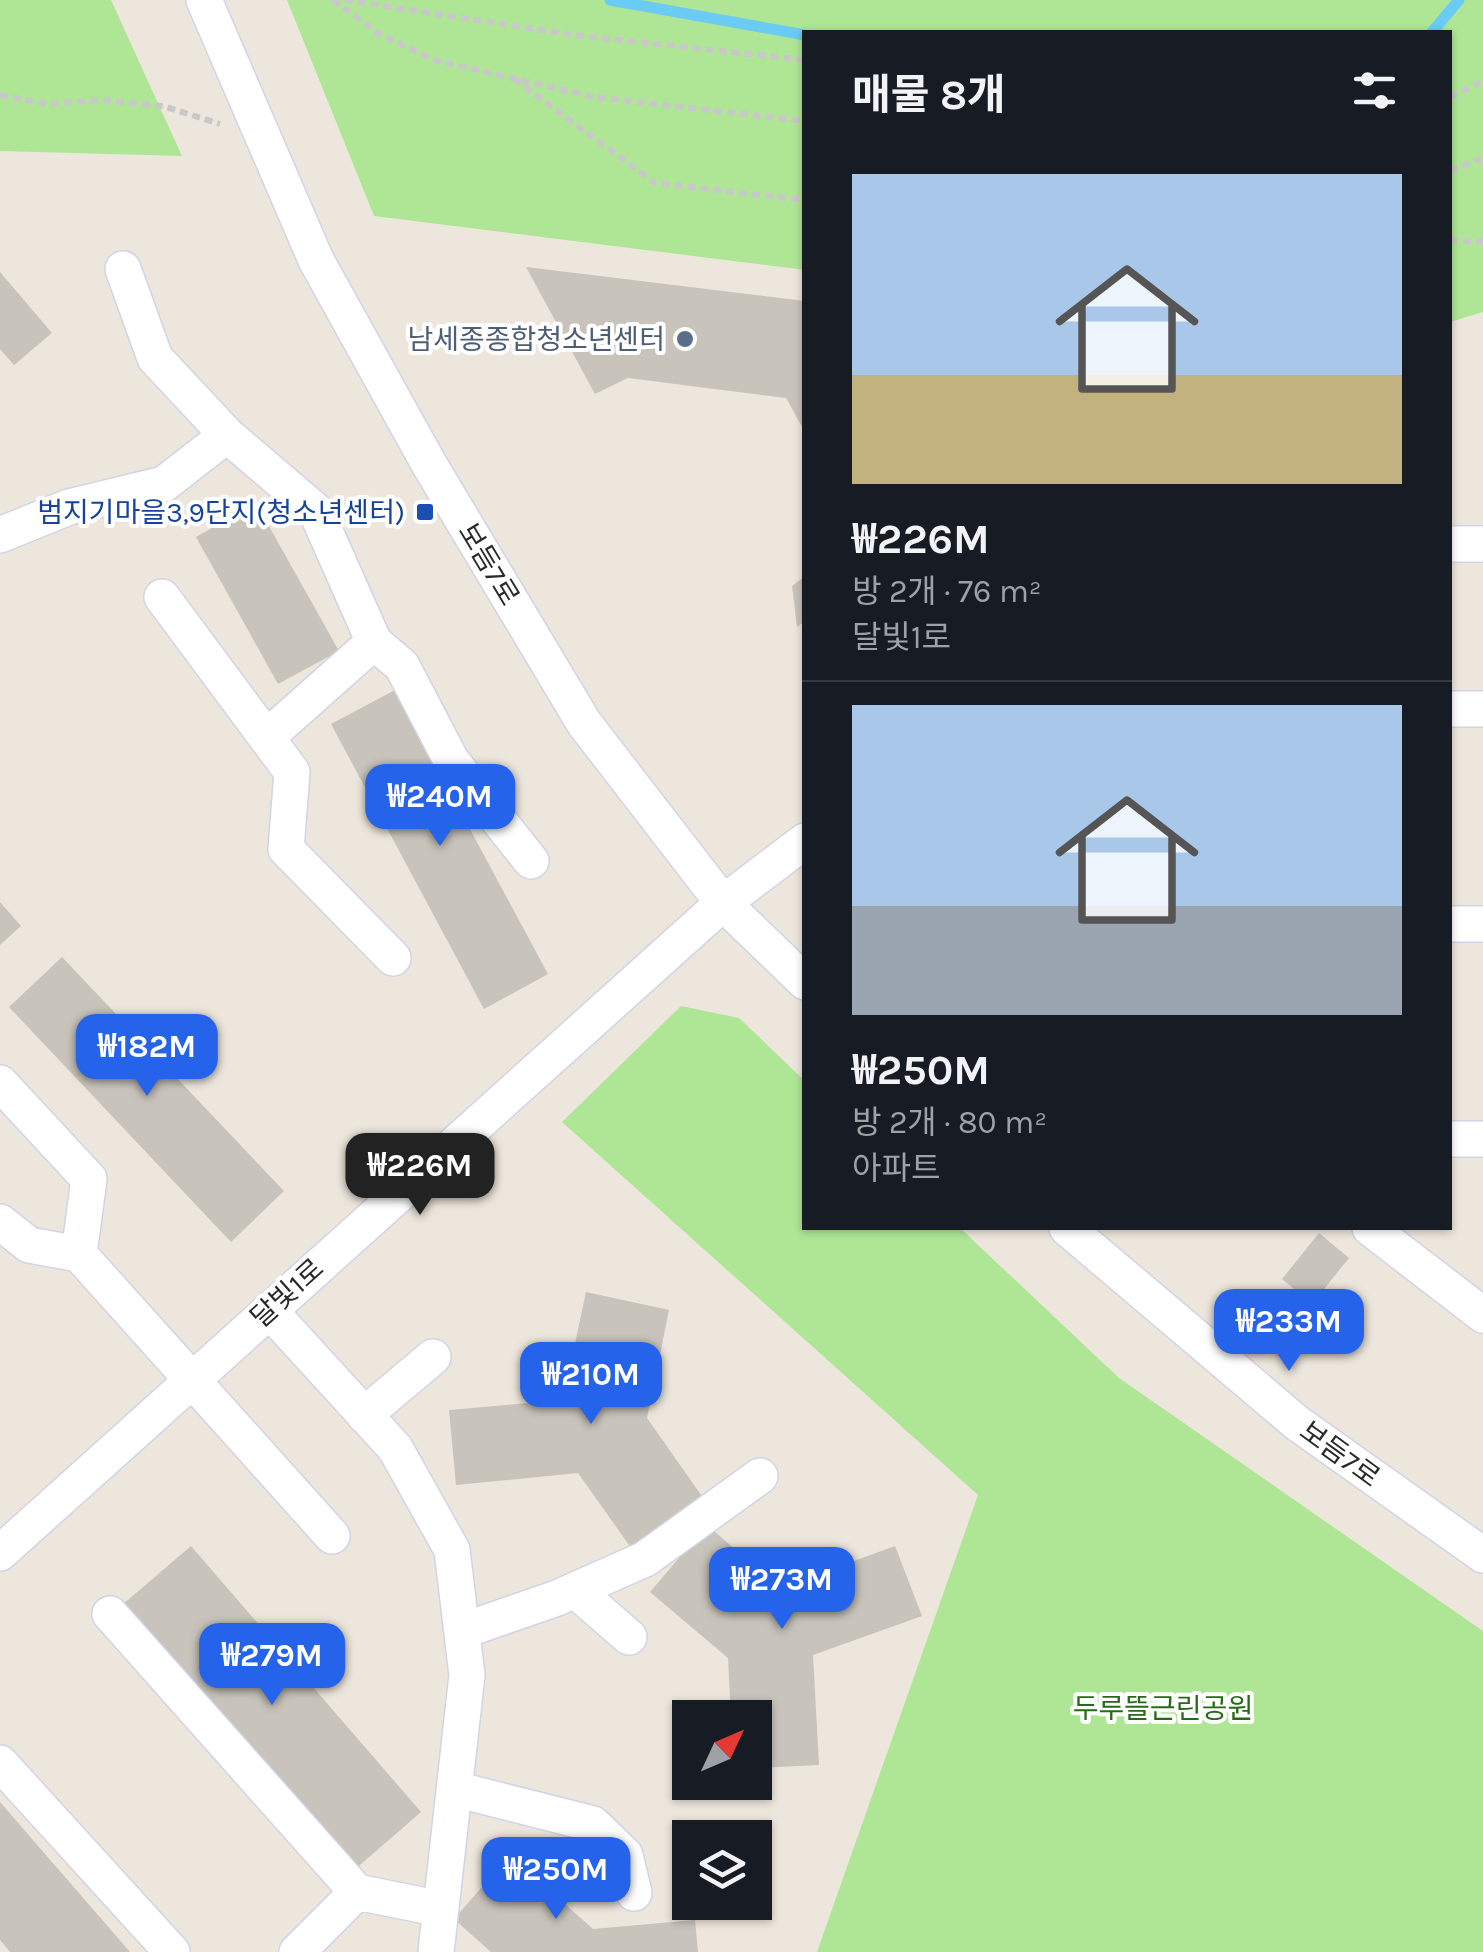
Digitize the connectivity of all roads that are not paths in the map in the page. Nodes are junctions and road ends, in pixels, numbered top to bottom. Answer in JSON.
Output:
{"nodes":[{"id":1,"x":204,"y":0,"type":"edge"},
{"id":2,"x":123,"y":269,"type":"dead end"},
{"id":3,"x":227,"y":435,"type":"junction"},
{"id":4,"x":0,"y":535,"type":"edge"},
{"id":5,"x":1452,"y":544,"type":"edge"},
{"id":6,"x":1483,"y":544,"type":"edge"},
{"id":7,"x":162,"y":597,"type":"dead end"},
{"id":8,"x":374,"y":642,"type":"junction"},
{"id":9,"x":1452,"y":709,"type":"edge"},
{"id":10,"x":1483,"y":709,"type":"edge"},
{"id":11,"x":266,"y":737,"type":"junction"},
{"id":12,"x":802,"y":843,"type":"edge"},
{"id":13,"x":531,"y":861,"type":"dead end"},
{"id":14,"x":724,"y":903,"type":"junction"},
{"id":15,"x":1452,"y":924,"type":"edge"},
{"id":16,"x":1483,"y":924,"type":"edge"},
{"id":17,"x":393,"y":958,"type":"dead end"},
{"id":18,"x":802,"y":979,"type":"edge"},
{"id":19,"x":0,"y":1083,"type":"edge"},
{"id":20,"x":1483,"y":1138,"type":"edge"},
{"id":21,"x":1452,"y":1139,"type":"edge"},
{"id":22,"x":0,"y":1222,"type":"edge"},
{"id":23,"x":1070,"y":1230,"type":"edge"},
{"id":24,"x":1373,"y":1230,"type":"edge"},
{"id":25,"x":79,"y":1254,"type":"junction"},
{"id":26,"x":269,"y":1310,"type":"junction"},
{"id":27,"x":1483,"y":1314,"type":"edge"},
{"id":28,"x":433,"y":1357,"type":"dead end"},
{"id":29,"x":192,"y":1379,"type":"junction"},
{"id":30,"x":364,"y":1415,"type":"junction"},
{"id":31,"x":760,"y":1476,"type":"dead end"},
{"id":32,"x":332,"y":1536,"type":"dead end"},
{"id":33,"x":0,"y":1553,"type":"edge"},
{"id":34,"x":1483,"y":1555,"type":"edge"},
{"id":35,"x":575,"y":1590,"type":"junction"},
{"id":36,"x":110,"y":1614,"type":"dead end"},
{"id":37,"x":462,"y":1630,"type":"junction"},
{"id":38,"x":629,"y":1637,"type":"dead end"},
{"id":39,"x":0,"y":1763,"type":"edge"},
{"id":40,"x":455,"y":1789,"type":"junction"},
{"id":41,"x":357,"y":1892,"type":"junction"},
{"id":42,"x":634,"y":1894,"type":"dead end"},
{"id":43,"x":441,"y":1909,"type":"junction"},
{"id":44,"x":172,"y":1952,"type":"edge"},
{"id":45,"x":297,"y":1952,"type":"edge"},
{"id":46,"x":436,"y":1952,"type":"edge"}],
"edges":[{"from":1,"to":14,"type":"street","name":"보듬7로"},
{"from":2,"to":3,"type":"street"},
{"from":3,"to":4,"type":"street"},
{"from":3,"to":8,"type":"street"},
{"from":5,"to":6,"type":"street"},
{"from":7,"to":11,"type":"street"},
{"from":8,"to":11,"type":"street"},
{"from":8,"to":13,"type":"street"},
{"from":9,"to":10,"type":"street"},
{"from":11,"to":17,"type":"street"},
{"from":12,"to":14,"type":"street","name":"달빛1로"},
{"from":14,"to":18,"type":"street","name":"보듬7로"},
{"from":14,"to":26,"type":"street","name":"달빛1로"},
{"from":15,"to":16,"type":"street"},
{"from":19,"to":25,"type":"street"},
{"from":20,"to":21,"type":"street"},
{"from":22,"to":25,"type":"street"},
{"from":23,"to":34,"type":"street","name":"보듬7로"},
{"from":24,"to":27,"type":"street"},
{"from":25,"to":29,"type":"street"},
{"from":26,"to":29,"type":"street","name":"달빛1로"},
{"from":26,"to":30,"type":"street"},
{"from":28,"to":30,"type":"street"},
{"from":29,"to":32,"type":"street"},
{"from":29,"to":33,"type":"street","name":"달빛1로"},
{"from":30,"to":37,"type":"street"},
{"from":31,"to":35,"type":"street"},
{"from":35,"to":37,"type":"street"},
{"from":35,"to":38,"type":"street"},
{"from":36,"to":41,"type":"street"},
{"from":37,"to":40,"type":"street"},
{"from":39,"to":44,"type":"street"},
{"from":40,"to":42,"type":"street"},
{"from":40,"to":43,"type":"street"},
{"from":41,"to":43,"type":"street"},
{"from":41,"to":45,"type":"street"},
{"from":43,"to":46,"type":"street"}]}
